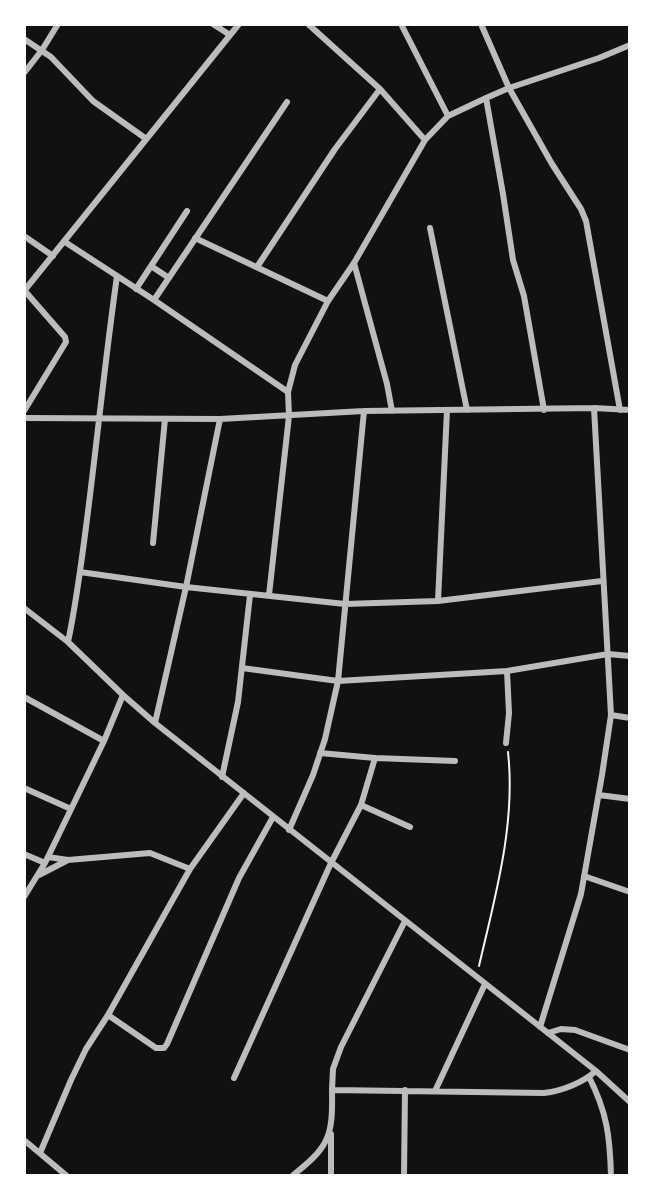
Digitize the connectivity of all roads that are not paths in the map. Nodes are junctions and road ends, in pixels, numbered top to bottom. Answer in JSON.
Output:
{"nodes":[{"id":1,"x":58,"y":24,"type":"edge"},
{"id":2,"x":213,"y":24,"type":"edge"},
{"id":3,"x":239,"y":24,"type":"edge"},
{"id":4,"x":308,"y":24,"type":"edge"},
{"id":5,"x":401,"y":24,"type":"edge"},
{"id":6,"x":481,"y":24,"type":"edge"},
{"id":7,"x":230,"y":35,"type":"junction"},
{"id":8,"x":24,"y":39,"type":"edge"},
{"id":9,"x":630,"y":45,"type":"edge"},
{"id":10,"x":42,"y":50,"type":"junction"},
{"id":11,"x":24,"y":73,"type":"edge"},
{"id":12,"x":509,"y":88,"type":"junction"},
{"id":13,"x":380,"y":89,"type":"junction"},
{"id":14,"x":486,"y":98,"type":"junction"},
{"id":15,"x":287,"y":102,"type":"dead end"},
{"id":16,"x":448,"y":116,"type":"junction"},
{"id":17,"x":145,"y":138,"type":"junction"},
{"id":18,"x":425,"y":140,"type":"junction"},
{"id":19,"x":187,"y":211,"type":"dead end"},
{"id":20,"x":430,"y":228,"type":"dead end"},
{"id":21,"x":24,"y":236,"type":"edge"},
{"id":22,"x":195,"y":238,"type":"junction"},
{"id":23,"x":65,"y":242,"type":"junction"},
{"id":24,"x":53,"y":256,"type":"junction"},
{"id":25,"x":354,"y":263,"type":"junction"},
{"id":26,"x":151,"y":266,"type":"junction"},
{"id":27,"x":257,"y":267,"type":"junction"},
{"id":28,"x":117,"y":276,"type":"junction"},
{"id":29,"x":169,"y":278,"type":"junction"},
{"id":30,"x":136,"y":289,"type":"junction"},
{"id":31,"x":24,"y":290,"type":"edge"},
{"id":32,"x":154,"y":300,"type":"junction"},
{"id":33,"x":328,"y":301,"type":"junction"},
{"id":34,"x":288,"y":392,"type":"junction"},
{"id":35,"x":594,"y":408,"type":"junction"},
{"id":36,"x":447,"y":410,"type":"junction"},
{"id":37,"x":467,"y":410,"type":"junction"},
{"id":38,"x":544,"y":410,"type":"junction"},
{"id":39,"x":620,"y":410,"type":"junction"},
{"id":40,"x":630,"y":410,"type":"edge"},
{"id":41,"x":24,"y":411,"type":"edge"},
{"id":42,"x":364,"y":411,"type":"junction"},
{"id":43,"x":392,"y":411,"type":"junction"},
{"id":44,"x":289,"y":416,"type":"junction"},
{"id":45,"x":24,"y":418,"type":"edge"},
{"id":46,"x":165,"y":419,"type":"junction"},
{"id":47,"x":220,"y":419,"type":"junction"},
{"id":48,"x":100,"y":420,"type":"junction"},
{"id":49,"x":153,"y":543,"type":"dead end"},
{"id":50,"x":80,"y":572,"type":"junction"},
{"id":51,"x":602,"y":581,"type":"junction"},
{"id":52,"x":186,"y":587,"type":"junction"},
{"id":53,"x":250,"y":595,"type":"junction"},
{"id":54,"x":269,"y":595,"type":"junction"},
{"id":55,"x":438,"y":601,"type":"junction"},
{"id":56,"x":345,"y":604,"type":"junction"},
{"id":57,"x":24,"y":608,"type":"edge"},
{"id":58,"x":68,"y":642,"type":"junction"},
{"id":59,"x":608,"y":654,"type":"junction"},
{"id":60,"x":630,"y":656,"type":"edge"},
{"id":61,"x":242,"y":668,"type":"junction"},
{"id":62,"x":507,"y":671,"type":"junction"},
{"id":63,"x":338,"y":681,"type":"junction"},
{"id":64,"x":123,"y":695,"type":"junction"},
{"id":65,"x":26,"y":698,"type":"edge"},
{"id":66,"x":24,"y":711,"type":"edge"},
{"id":67,"x":611,"y":715,"type":"junction"},
{"id":68,"x":630,"y":718,"type":"edge"},
{"id":69,"x":155,"y":723,"type":"junction"},
{"id":70,"x":104,"y":741,"type":"junction"},
{"id":71,"x":506,"y":743,"type":"road end"},
{"id":72,"x":320,"y":753,"type":"junction"},
{"id":73,"x":375,"y":758,"type":"junction"},
{"id":74,"x":455,"y":761,"type":"dead end"},
{"id":75,"x":222,"y":777,"type":"junction"},
{"id":76,"x":24,"y":788,"type":"edge"},
{"id":77,"x":244,"y":793,"type":"junction"},
{"id":78,"x":599,"y":795,"type":"junction"},
{"id":79,"x":630,"y":799,"type":"edge"},
{"id":80,"x":361,"y":805,"type":"junction"},
{"id":81,"x":71,"y":809,"type":"junction"},
{"id":82,"x":273,"y":817,"type":"junction"},
{"id":83,"x":410,"y":827,"type":"dead end"},
{"id":84,"x":289,"y":830,"type":"junction"},
{"id":85,"x":24,"y":854,"type":"edge"},
{"id":86,"x":46,"y":860,"type":"junction"},
{"id":87,"x":68,"y":860,"type":"junction"},
{"id":88,"x":331,"y":863,"type":"junction"},
{"id":89,"x":190,"y":869,"type":"junction"},
{"id":90,"x":37,"y":876,"type":"junction"},
{"id":91,"x":584,"y":876,"type":"junction"},
{"id":92,"x":630,"y":892,"type":"edge"},
{"id":93,"x":24,"y":897,"type":"edge"},
{"id":94,"x":405,"y":921,"type":"junction"},
{"id":95,"x":485,"y":984,"type":"junction"},
{"id":96,"x":108,"y":1015,"type":"junction"},
{"id":97,"x":540,"y":1027,"type":"junction"},
{"id":98,"x":548,"y":1033,"type":"junction"},
{"id":99,"x":630,"y":1050,"type":"edge"},
{"id":100,"x":593,"y":1074,"type":"junction"},
{"id":101,"x":234,"y":1078,"type":"dead end"},
{"id":102,"x":332,"y":1090,"type":"junction"},
{"id":103,"x":405,"y":1090,"type":"junction"},
{"id":104,"x":435,"y":1091,"type":"junction"},
{"id":105,"x":630,"y":1102,"type":"edge"},
{"id":106,"x":331,"y":1119,"type":"junction"},
{"id":107,"x":24,"y":1140,"type":"edge"},
{"id":108,"x":40,"y":1153,"type":"junction"},
{"id":109,"x":67,"y":1176,"type":"edge"},
{"id":110,"x":292,"y":1176,"type":"edge"},
{"id":111,"x":331,"y":1176,"type":"edge"},
{"id":112,"x":404,"y":1176,"type":"edge"},
{"id":113,"x":611,"y":1176,"type":"edge"}],
"edges":[{"from":1,"to":10,"type":"street"},
{"from":2,"to":7,"type":"street"},
{"from":3,"to":7,"type":"street"},
{"from":4,"to":13,"type":"street"},
{"from":5,"to":16,"type":"street"},
{"from":6,"to":12,"type":"street"},
{"from":7,"to":17,"type":"street"},
{"from":8,"to":10,"type":"street"},
{"from":9,"to":12,"type":"street"},
{"from":10,"to":11,"type":"street"},
{"from":10,"to":17,"type":"street"},
{"from":12,"to":14,"type":"street"},
{"from":12,"to":39,"type":"street"},
{"from":13,"to":18,"type":"street"},
{"from":13,"to":27,"type":"street"},
{"from":14,"to":16,"type":"street"},
{"from":14,"to":38,"type":"street"},
{"from":15,"to":22,"type":"street"},
{"from":16,"to":18,"type":"street"},
{"from":17,"to":23,"type":"street"},
{"from":18,"to":25,"type":"street"},
{"from":19,"to":26,"type":"street"},
{"from":20,"to":37,"type":"street"},
{"from":21,"to":24,"type":"street"},
{"from":22,"to":27,"type":"street"},
{"from":22,"to":29,"type":"street"},
{"from":23,"to":24,"type":"street"},
{"from":23,"to":28,"type":"street"},
{"from":24,"to":31,"type":"street"},
{"from":25,"to":33,"type":"street"},
{"from":25,"to":43,"type":"street"},
{"from":26,"to":29,"type":"street"},
{"from":26,"to":30,"type":"street"},
{"from":27,"to":33,"type":"street"},
{"from":28,"to":30,"type":"street"},
{"from":28,"to":48,"type":"street"},
{"from":29,"to":32,"type":"street"},
{"from":30,"to":32,"type":"street"},
{"from":31,"to":41,"type":"street"},
{"from":32,"to":34,"type":"street"},
{"from":33,"to":34,"type":"street"},
{"from":34,"to":44,"type":"street"},
{"from":35,"to":38,"type":"street"},
{"from":35,"to":39,"type":"street"},
{"from":35,"to":51,"type":"street"},
{"from":36,"to":37,"type":"street"},
{"from":36,"to":43,"type":"street"},
{"from":36,"to":55,"type":"street"},
{"from":37,"to":38,"type":"street"},
{"from":39,"to":40,"type":"street"},
{"from":42,"to":43,"type":"street"},
{"from":42,"to":44,"type":"street"},
{"from":42,"to":56,"type":"street"},
{"from":44,"to":47,"type":"street"},
{"from":44,"to":54,"type":"street"},
{"from":45,"to":48,"type":"street"},
{"from":46,"to":47,"type":"street"},
{"from":46,"to":48,"type":"street"},
{"from":46,"to":49,"type":"street"},
{"from":47,"to":52,"type":"street"},
{"from":48,"to":50,"type":"street"},
{"from":50,"to":52,"type":"street"},
{"from":50,"to":58,"type":"street"},
{"from":51,"to":55,"type":"street"},
{"from":51,"to":59,"type":"street"},
{"from":52,"to":53,"type":"street"},
{"from":52,"to":69,"type":"street"},
{"from":53,"to":54,"type":"street"},
{"from":53,"to":61,"type":"street"},
{"from":54,"to":56,"type":"street"},
{"from":55,"to":56,"type":"street"},
{"from":56,"to":63,"type":"street"},
{"from":57,"to":58,"type":"street"},
{"from":58,"to":64,"type":"street"},
{"from":59,"to":60,"type":"street"},
{"from":59,"to":62,"type":"street"},
{"from":59,"to":67,"type":"street"},
{"from":61,"to":63,"type":"street"},
{"from":61,"to":75,"type":"street"},
{"from":62,"to":63,"type":"street"},
{"from":62,"to":71,"type":"street"},
{"from":63,"to":72,"type":"street"},
{"from":64,"to":69,"type":"street"},
{"from":64,"to":70,"type":"street"},
{"from":65,"to":66,"type":"street"},
{"from":65,"to":70,"type":"street"},
{"from":67,"to":68,"type":"street"},
{"from":67,"to":78,"type":"street"},
{"from":69,"to":75,"type":"street"},
{"from":70,"to":81,"type":"street"},
{"from":72,"to":73,"type":"street"},
{"from":72,"to":84,"type":"street"},
{"from":73,"to":74,"type":"street"},
{"from":73,"to":80,"type":"street"},
{"from":75,"to":77,"type":"street"},
{"from":76,"to":81,"type":"street"},
{"from":77,"to":82,"type":"street"},
{"from":77,"to":89,"type":"street"},
{"from":78,"to":79,"type":"street"},
{"from":78,"to":91,"type":"street"},
{"from":80,"to":83,"type":"street"},
{"from":80,"to":88,"type":"street"},
{"from":81,"to":86,"type":"street"},
{"from":82,"to":84,"type":"street"},
{"from":82,"to":96,"type":"street"},
{"from":84,"to":88,"type":"street"},
{"from":85,"to":86,"type":"street"},
{"from":86,"to":87,"type":"street"},
{"from":86,"to":90,"type":"street"},
{"from":87,"to":89,"type":"street"},
{"from":87,"to":90,"type":"street"},
{"from":88,"to":94,"type":"street"},
{"from":88,"to":101,"type":"street"},
{"from":89,"to":96,"type":"street"},
{"from":90,"to":93,"type":"street"},
{"from":91,"to":92,"type":"street"},
{"from":91,"to":97,"type":"street"},
{"from":94,"to":95,"type":"street"},
{"from":94,"to":102,"type":"street"},
{"from":95,"to":97,"type":"street"},
{"from":95,"to":104,"type":"street"},
{"from":96,"to":108,"type":"street"},
{"from":97,"to":98,"type":"street"},
{"from":98,"to":99,"type":"street"},
{"from":98,"to":100,"type":"street"},
{"from":100,"to":104,"type":"street"},
{"from":100,"to":105,"type":"street"},
{"from":100,"to":113,"type":"street"},
{"from":102,"to":103,"type":"street"},
{"from":102,"to":106,"type":"street"},
{"from":103,"to":104,"type":"street"},
{"from":103,"to":112,"type":"street"},
{"from":106,"to":110,"type":"street"},
{"from":106,"to":111,"type":"street"},
{"from":107,"to":108,"type":"street"},
{"from":108,"to":109,"type":"street"}]}
